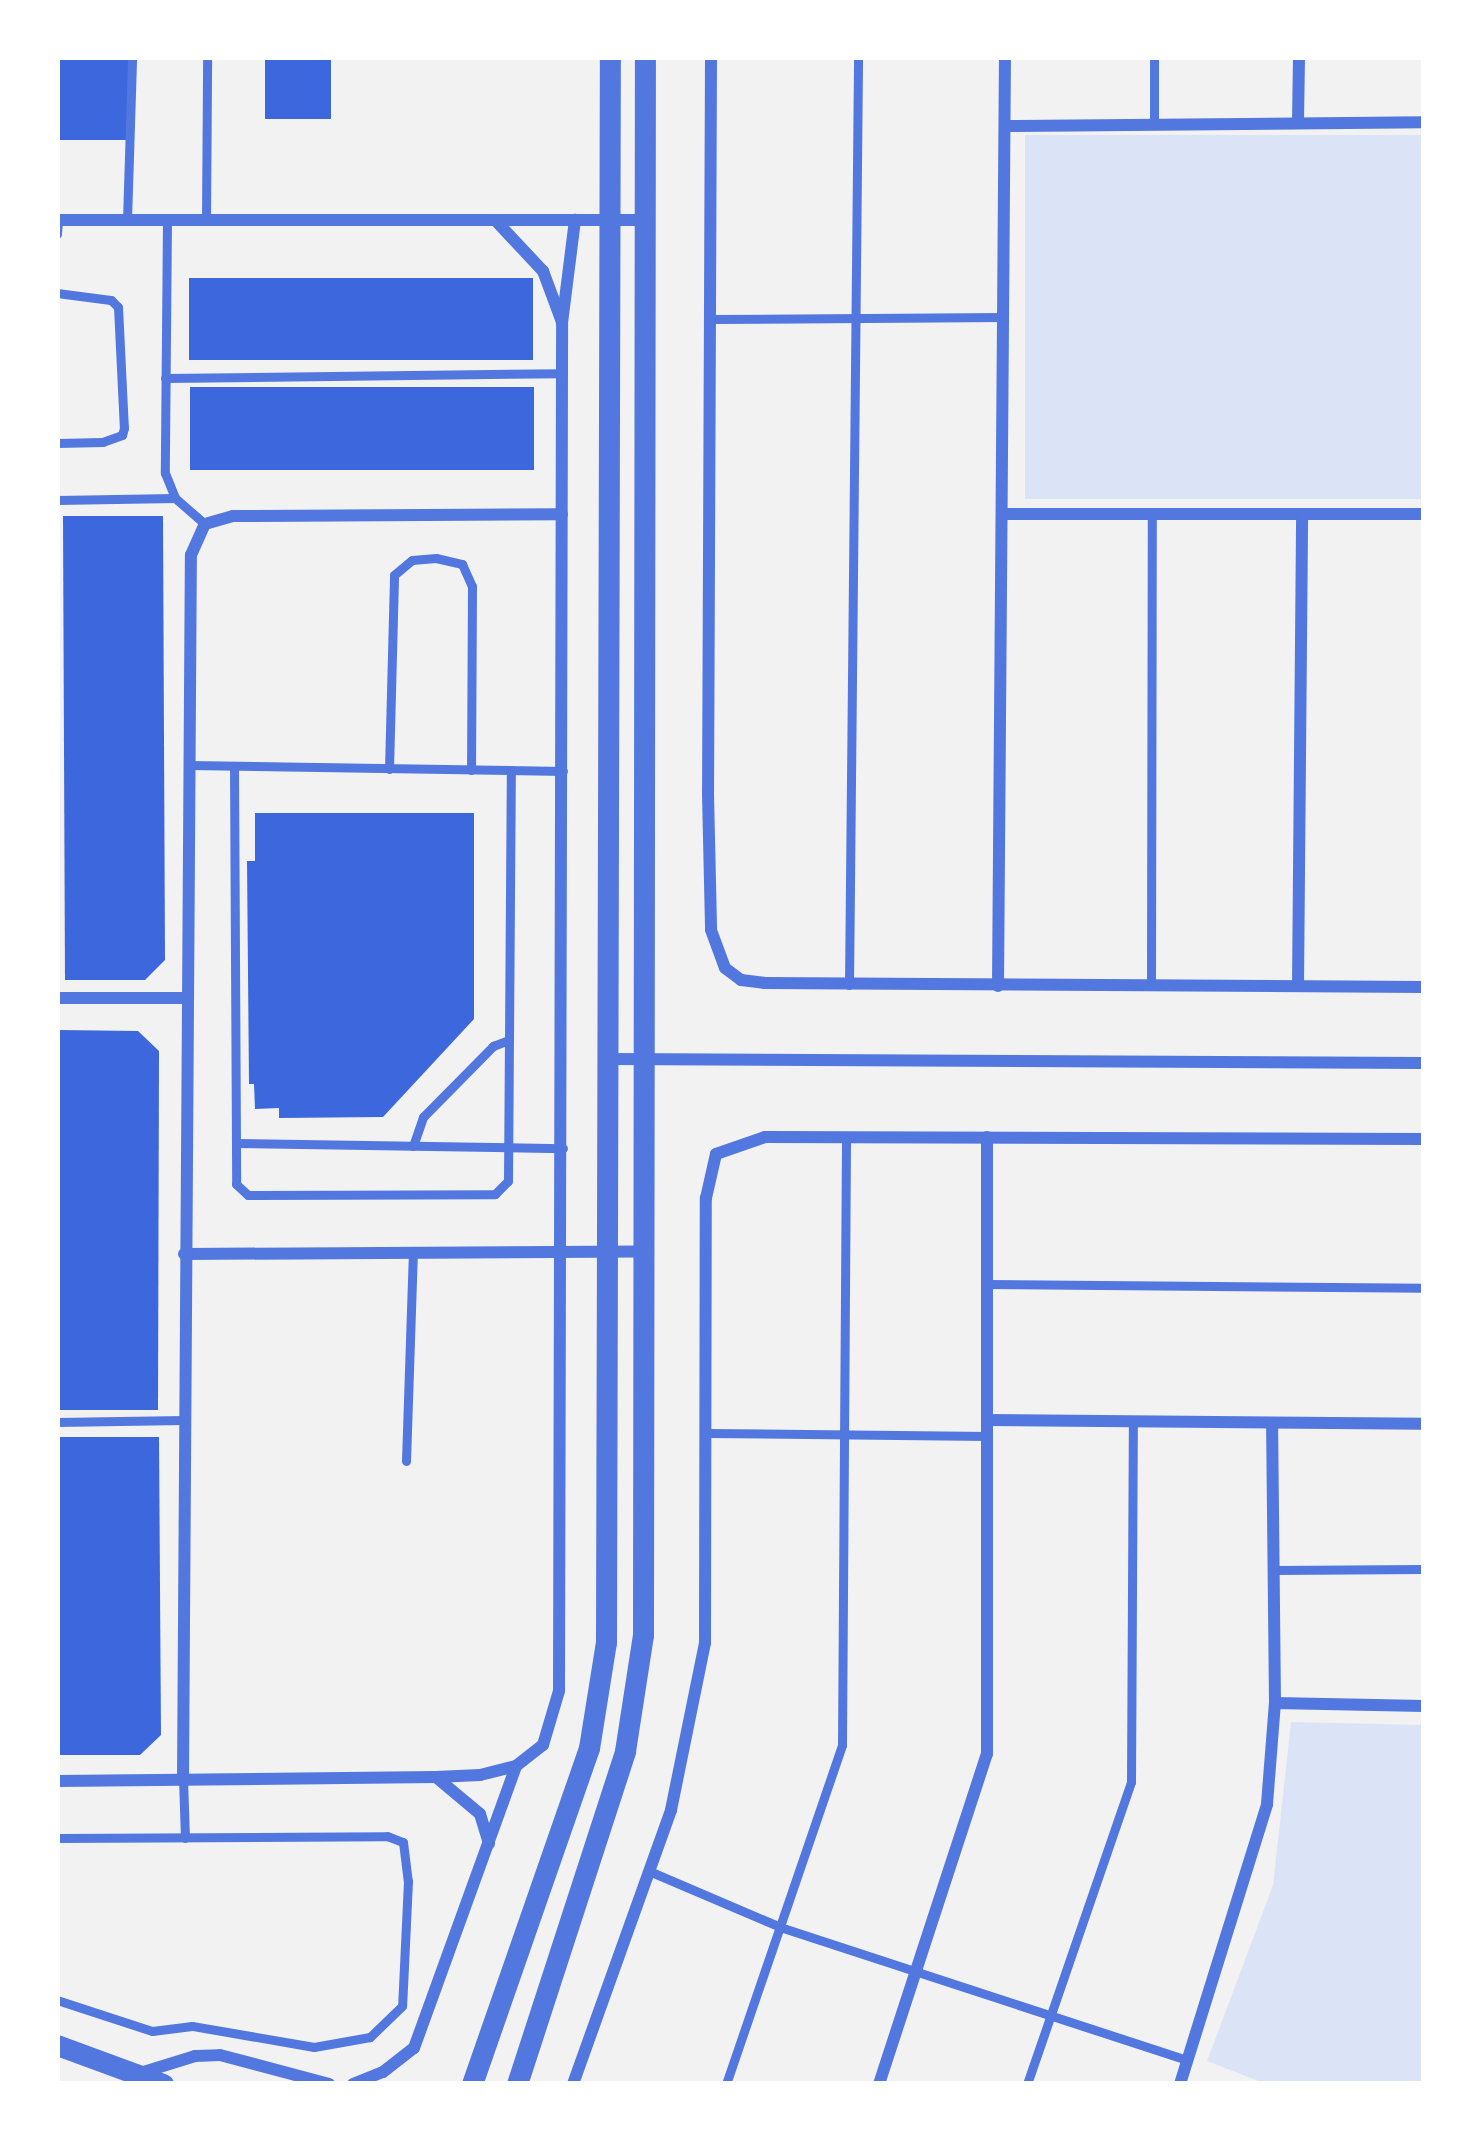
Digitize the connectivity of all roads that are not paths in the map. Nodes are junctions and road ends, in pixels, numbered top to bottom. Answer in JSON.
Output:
{"nodes":[{"id":1,"x":132,"y":57,"type":"edge"},
{"id":2,"x":207,"y":57,"type":"edge"},
{"id":3,"x":610,"y":57,"type":"edge"},
{"id":4,"x":645,"y":57,"type":"edge"},
{"id":5,"x":711,"y":57,"type":"edge"},
{"id":6,"x":858,"y":57,"type":"edge"},
{"id":7,"x":1005,"y":57,"type":"edge"},
{"id":8,"x":1154,"y":57,"type":"edge"},
{"id":9,"x":1299,"y":57,"type":"edge"},
{"id":10,"x":1298,"y":121,"type":"junction"},
{"id":11,"x":1424,"y":122,"type":"edge"},
{"id":12,"x":1154,"y":124,"type":"junction"},
{"id":13,"x":1005,"y":125,"type":"junction"},
{"id":14,"x":58,"y":220,"type":"edge"},
{"id":15,"x":127,"y":220,"type":"junction"},
{"id":16,"x":167,"y":220,"type":"junction"},
{"id":17,"x":206,"y":220,"type":"junction"},
{"id":18,"x":495,"y":220,"type":"junction"},
{"id":19,"x":575,"y":220,"type":"junction"},
{"id":20,"x":610,"y":220,"type":"junction"},
{"id":21,"x":646,"y":220,"type":"junction"},
{"id":22,"x":57,"y":234,"type":"edge"},
{"id":23,"x":57,"y":293,"type":"edge"},
{"id":24,"x":857,"y":317,"type":"junction"},
{"id":25,"x":1004,"y":317,"type":"junction"},
{"id":26,"x":712,"y":320,"type":"junction"},
{"id":27,"x":562,"y":323,"type":"junction"},
{"id":28,"x":562,"y":373,"type":"junction"},
{"id":29,"x":166,"y":378,"type":"junction"},
{"id":30,"x":57,"y":443,"type":"edge"},
{"id":31,"x":175,"y":498,"type":"junction"},
{"id":32,"x":57,"y":500,"type":"edge"},
{"id":33,"x":562,"y":514,"type":"junction"},
{"id":34,"x":1002,"y":514,"type":"junction"},
{"id":35,"x":1151,"y":514,"type":"junction"},
{"id":36,"x":1302,"y":514,"type":"junction"},
{"id":37,"x":1424,"y":514,"type":"edge"},
{"id":38,"x":205,"y":524,"type":"junction"},
{"id":39,"x":188,"y":765,"type":"junction"},
{"id":40,"x":234,"y":766,"type":"junction"},
{"id":41,"x":389,"y":769,"type":"junction"},
{"id":42,"x":470,"y":770,"type":"junction"},
{"id":43,"x":511,"y":770,"type":"junction"},
{"id":44,"x":563,"y":771,"type":"junction"},
{"id":45,"x":849,"y":985,"type":"junction"},
{"id":46,"x":998,"y":986,"type":"junction"},
{"id":47,"x":1151,"y":986,"type":"junction"},
{"id":48,"x":1298,"y":986,"type":"junction"},
{"id":49,"x":1424,"y":987,"type":"edge"},
{"id":50,"x":57,"y":998,"type":"edge"},
{"id":51,"x":184,"y":998,"type":"junction"},
{"id":52,"x":509,"y":1040,"type":"junction"},
{"id":53,"x":608,"y":1059,"type":"junction"},
{"id":54,"x":645,"y":1060,"type":"junction"},
{"id":55,"x":1424,"y":1063,"type":"edge"},
{"id":56,"x":846,"y":1137,"type":"junction"},
{"id":57,"x":987,"y":1137,"type":"junction"},
{"id":58,"x":1424,"y":1139,"type":"edge"},
{"id":59,"x":236,"y":1143,"type":"junction"},
{"id":60,"x":413,"y":1146,"type":"junction"},
{"id":61,"x":509,"y":1148,"type":"junction"},
{"id":62,"x":563,"y":1148,"type":"junction"},
{"id":63,"x":564,"y":1252,"type":"junction"},
{"id":64,"x":610,"y":1252,"type":"junction"},
{"id":65,"x":640,"y":1252,"type":"junction"},
{"id":66,"x":413,"y":1253,"type":"junction"},
{"id":67,"x":184,"y":1254,"type":"junction"},
{"id":68,"x":987,"y":1284,"type":"junction"},
{"id":69,"x":1424,"y":1288,"type":"edge"},
{"id":70,"x":184,"y":1420,"type":"junction"},
{"id":71,"x":987,"y":1420,"type":"junction"},
{"id":72,"x":1133,"y":1420,"type":"junction"},
{"id":73,"x":57,"y":1422,"type":"edge"},
{"id":74,"x":1272,"y":1423,"type":"junction"},
{"id":75,"x":1424,"y":1424,"type":"edge"},
{"id":76,"x":708,"y":1432,"type":"junction"},
{"id":77,"x":848,"y":1434,"type":"junction"},
{"id":78,"x":988,"y":1436,"type":"junction"},
{"id":79,"x":406,"y":1461,"type":"dead end"},
{"id":80,"x":1424,"y":1569,"type":"edge"},
{"id":81,"x":1274,"y":1570,"type":"junction"},
{"id":82,"x":1275,"y":1703,"type":"junction"},
{"id":83,"x":1424,"y":1706,"type":"edge"},
{"id":84,"x":516,"y":1766,"type":"junction"},
{"id":85,"x":436,"y":1777,"type":"junction"},
{"id":86,"x":184,"y":1778,"type":"junction"},
{"id":87,"x":57,"y":1781,"type":"edge"},
{"id":88,"x":57,"y":1838,"type":"edge"},
{"id":89,"x":185,"y":1838,"type":"junction"},
{"id":90,"x":490,"y":1847,"type":"junction"},
{"id":91,"x":649,"y":1871,"type":"junction"},
{"id":92,"x":780,"y":1927,"type":"junction"},
{"id":93,"x":917,"y":1970,"type":"junction"},
{"id":94,"x":57,"y":2000,"type":"edge"},
{"id":95,"x":1050,"y":2014,"type":"junction"},
{"id":96,"x":57,"y":2045,"type":"edge"},
{"id":97,"x":1188,"y":2060,"type":"junction"},
{"id":98,"x":136,"y":2074,"type":"junction"},
{"id":99,"x":1185,"y":2083,"type":"edge"},
{"id":100,"x":164,"y":2084,"type":"edge"},
{"id":101,"x":329,"y":2084,"type":"edge"},
{"id":102,"x":353,"y":2084,"type":"edge"},
{"id":103,"x":472,"y":2084,"type":"edge"},
{"id":104,"x":517,"y":2084,"type":"edge"},
{"id":105,"x":573,"y":2084,"type":"edge"},
{"id":106,"x":726,"y":2084,"type":"edge"},
{"id":107,"x":879,"y":2084,"type":"edge"},
{"id":108,"x":1028,"y":2084,"type":"edge"}],
"edges":[{"from":1,"to":15,"type":"lane"},
{"from":2,"to":17,"type":"lane"},
{"from":3,"to":20,"type":"street"},
{"from":4,"to":21,"type":"street"},
{"from":5,"to":26,"type":"street"},
{"from":6,"to":24,"type":"lane"},
{"from":7,"to":13,"type":"street"},
{"from":8,"to":12,"type":"lane"},
{"from":9,"to":10,"type":"street"},
{"from":10,"to":11,"type":"street"},
{"from":10,"to":12,"type":"street"},
{"from":12,"to":13,"type":"street"},
{"from":13,"to":25,"type":"street"},
{"from":14,"to":15,"type":"street"},
{"from":14,"to":22,"type":"lane"},
{"from":15,"to":16,"type":"street"},
{"from":16,"to":17,"type":"street"},
{"from":16,"to":29,"type":"lane"},
{"from":17,"to":18,"type":"street"},
{"from":18,"to":19,"type":"street"},
{"from":18,"to":27,"type":"street"},
{"from":19,"to":20,"type":"street"},
{"from":19,"to":27,"type":"street"},
{"from":20,"to":21,"type":"street"},
{"from":20,"to":53,"type":"street"},
{"from":21,"to":54,"type":"street"},
{"from":23,"to":30,"type":"lane"},
{"from":24,"to":25,"type":"lane"},
{"from":24,"to":26,"type":"lane"},
{"from":24,"to":45,"type":"lane"},
{"from":25,"to":34,"type":"street"},
{"from":26,"to":45,"type":"street"},
{"from":27,"to":28,"type":"street"},
{"from":28,"to":29,"type":"lane"},
{"from":28,"to":33,"type":"street"},
{"from":29,"to":31,"type":"lane"},
{"from":31,"to":32,"type":"lane"},
{"from":31,"to":38,"type":"lane"},
{"from":33,"to":38,"type":"street"},
{"from":33,"to":44,"type":"street"},
{"from":34,"to":35,"type":"street"},
{"from":34,"to":46,"type":"street"},
{"from":35,"to":36,"type":"street"},
{"from":35,"to":47,"type":"lane"},
{"from":36,"to":37,"type":"street"},
{"from":36,"to":48,"type":"street"},
{"from":38,"to":39,"type":"street"},
{"from":39,"to":40,"type":"lane"},
{"from":39,"to":51,"type":"street"},
{"from":40,"to":41,"type":"lane"},
{"from":40,"to":59,"type":"lane"},
{"from":41,"to":42,"type":"lane"},
{"from":41,"to":42,"type":"lane"},
{"from":42,"to":43,"type":"lane"},
{"from":43,"to":44,"type":"lane"},
{"from":43,"to":52,"type":"lane"},
{"from":44,"to":62,"type":"street"},
{"from":45,"to":46,"type":"street"},
{"from":46,"to":47,"type":"street"},
{"from":47,"to":48,"type":"street"},
{"from":48,"to":49,"type":"street"},
{"from":50,"to":51,"type":"street"},
{"from":51,"to":67,"type":"street"},
{"from":52,"to":60,"type":"lane"},
{"from":52,"to":61,"type":"lane"},
{"from":53,"to":54,"type":"street"},
{"from":53,"to":64,"type":"street"},
{"from":54,"to":55,"type":"street"},
{"from":54,"to":65,"type":"street"},
{"from":56,"to":57,"type":"street"},
{"from":56,"to":76,"type":"street"},
{"from":56,"to":77,"type":"lane"},
{"from":57,"to":58,"type":"street"},
{"from":57,"to":68,"type":"street"},
{"from":59,"to":60,"type":"lane"},
{"from":59,"to":61,"type":"lane"},
{"from":60,"to":61,"type":"lane"},
{"from":61,"to":62,"type":"lane"},
{"from":62,"to":63,"type":"street"},
{"from":63,"to":64,"type":"street"},
{"from":63,"to":66,"type":"street"},
{"from":63,"to":84,"type":"street"},
{"from":64,"to":65,"type":"street"},
{"from":64,"to":103,"type":"street"},
{"from":65,"to":104,"type":"street"},
{"from":66,"to":67,"type":"street"},
{"from":66,"to":79,"type":"lane"},
{"from":67,"to":70,"type":"street"},
{"from":68,"to":69,"type":"lane"},
{"from":68,"to":71,"type":"street"},
{"from":70,"to":73,"type":"lane"},
{"from":70,"to":86,"type":"street"},
{"from":71,"to":72,"type":"street"},
{"from":71,"to":78,"type":"street"},
{"from":72,"to":74,"type":"street"},
{"from":72,"to":95,"type":"lane"},
{"from":74,"to":75,"type":"street"},
{"from":74,"to":81,"type":"street"},
{"from":76,"to":77,"type":"lane"},
{"from":76,"to":91,"type":"street"},
{"from":77,"to":78,"type":"lane"},
{"from":77,"to":92,"type":"lane"},
{"from":78,"to":93,"type":"street"},
{"from":80,"to":81,"type":"lane"},
{"from":81,"to":82,"type":"street"},
{"from":82,"to":83,"type":"street"},
{"from":82,"to":97,"type":"street"},
{"from":84,"to":85,"type":"street"},
{"from":84,"to":90,"type":"street"},
{"from":85,"to":86,"type":"street"},
{"from":85,"to":90,"type":"street"},
{"from":86,"to":87,"type":"street"},
{"from":86,"to":89,"type":"lane"},
{"from":88,"to":89,"type":"lane"},
{"from":89,"to":94,"type":"lane"},
{"from":90,"to":102,"type":"street"},
{"from":91,"to":92,"type":"lane"},
{"from":91,"to":105,"type":"street"},
{"from":92,"to":93,"type":"lane"},
{"from":92,"to":106,"type":"lane"},
{"from":93,"to":95,"type":"lane"},
{"from":93,"to":107,"type":"street"},
{"from":95,"to":97,"type":"lane"},
{"from":95,"to":108,"type":"lane"},
{"from":96,"to":98,"type":"street"},
{"from":97,"to":99,"type":"street"},
{"from":98,"to":100,"type":"street"},
{"from":98,"to":101,"type":"street"}]}
